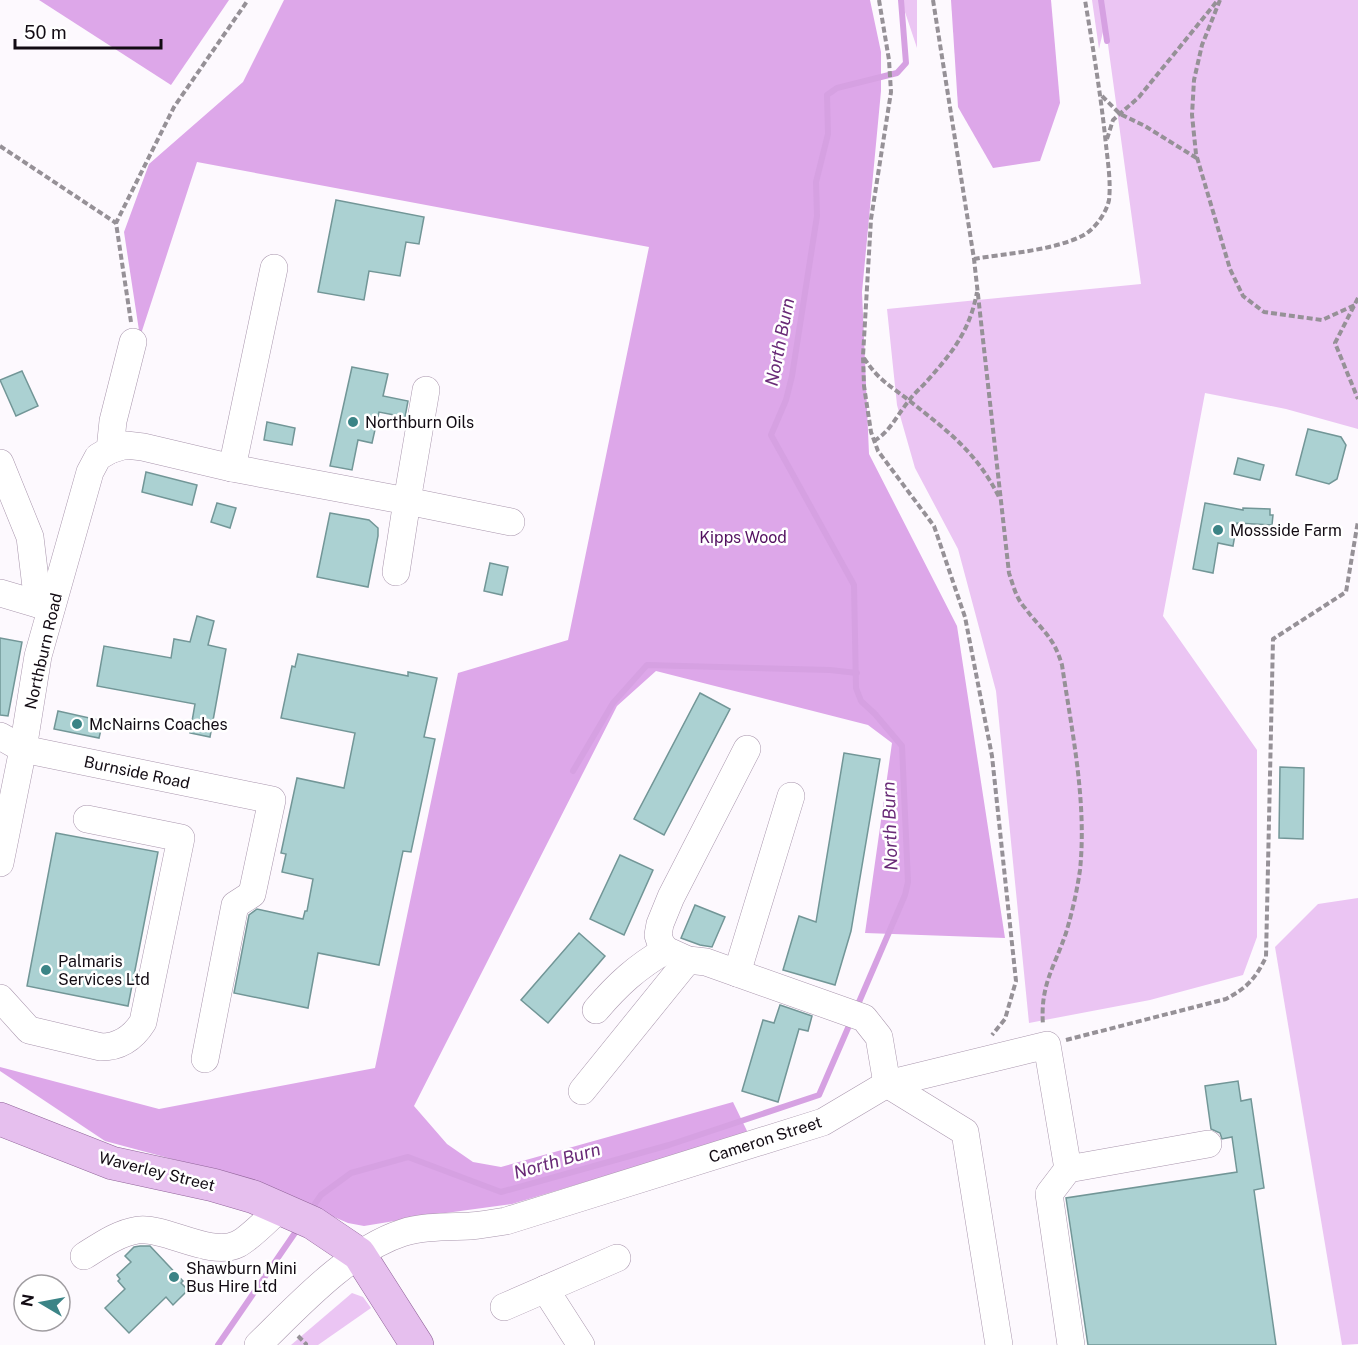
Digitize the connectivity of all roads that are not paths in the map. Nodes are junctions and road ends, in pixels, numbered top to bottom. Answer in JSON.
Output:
{"nodes":[{"id":1,"x":274,"y":268,"type":"dead end"},
{"id":2,"x":134,"y":342,"type":"road end"},
{"id":3,"x":426,"y":390,"type":"dead end"},
{"id":4,"x":110,"y":450,"type":"junction"},
{"id":5,"x":0,"y":463,"type":"edge"},
{"id":6,"x":232,"y":468,"type":"junction"},
{"id":7,"x":408,"y":501,"type":"junction"},
{"id":8,"x":511,"y":522,"type":"dead end"},
{"id":9,"x":396,"y":572,"type":"dead end"},
{"id":10,"x":0,"y":593,"type":"edge"},
{"id":11,"x":44,"y":606,"type":"junction"},
{"id":12,"x":11,"y":742,"type":"edge"},
{"id":13,"x":747,"y":749,"type":"dead end"},
{"id":14,"x":791,"y":796,"type":"dead end"},
{"id":15,"x":87,"y":819,"type":"dead end"},
{"id":16,"x":0,"y":863,"type":"edge"},
{"id":17,"x":677,"y":955,"type":"junction"},
{"id":18,"x":737,"y":972,"type":"junction"},
{"id":19,"x":0,"y":998,"type":"edge"},
{"id":20,"x":596,"y":1010,"type":"dead end"},
{"id":21,"x":205,"y":1059,"type":"dead end"},
{"id":22,"x":887,"y":1084,"type":"junction"},
{"id":23,"x":582,"y":1091,"type":"dead end"},
{"id":24,"x":0,"y":1119,"type":"edge"},
{"id":25,"x":1208,"y":1144,"type":"dead end"},
{"id":26,"x":1068,"y":1169,"type":"junction"},
{"id":27,"x":296,"y":1215,"type":"junction"},
{"id":28,"x":359,"y":1254,"type":"junction"},
{"id":29,"x":84,"y":1256,"type":"dead end"},
{"id":30,"x":617,"y":1258,"type":"dead end"},
{"id":31,"x":545,"y":1289,"type":"junction"},
{"id":32,"x":504,"y":1307,"type":"dead end"},
{"id":33,"x":258,"y":1345,"type":"edge"},
{"id":34,"x":417,"y":1345,"type":"edge"},
{"id":35,"x":581,"y":1345,"type":"edge"},
{"id":36,"x":999,"y":1345,"type":"edge"},
{"id":37,"x":1071,"y":1345,"type":"edge"}],
"edges":[{"from":1,"to":6,"type":"street"},
{"from":2,"to":4,"type":"street"},
{"from":3,"to":7,"type":"street"},
{"from":4,"to":6,"type":"street"},
{"from":4,"to":11,"type":"street","name":"Northburn Road"},
{"from":5,"to":11,"type":"street"},
{"from":6,"to":7,"type":"street"},
{"from":7,"to":8,"type":"street"},
{"from":7,"to":9,"type":"street"},
{"from":10,"to":11,"type":"street"},
{"from":11,"to":12,"type":"street","name":"Northburn Road"},
{"from":12,"to":16,"type":"street","name":"Northburn Road"},
{"from":12,"to":21,"type":"street","name":"Burnside Road"},
{"from":13,"to":17,"type":"street"},
{"from":14,"to":18,"type":"street"},
{"from":15,"to":19,"type":"street"},
{"from":17,"to":18,"type":"street"},
{"from":17,"to":20,"type":"street"},
{"from":17,"to":23,"type":"street"},
{"from":18,"to":22,"type":"street"},
{"from":22,"to":26,"type":"street","name":"Cameron Street"},
{"from":22,"to":28,"type":"street","name":"Cameron Street"},
{"from":22,"to":36,"type":"street"},
{"from":24,"to":27,"type":"main road","name":"Waverley Street"},
{"from":25,"to":26,"type":"street"},
{"from":26,"to":37,"type":"street"},
{"from":27,"to":28,"type":"main road","name":"Waverley Street"},
{"from":27,"to":29,"type":"street"},
{"from":28,"to":33,"type":"street","name":"Cameron Street"},
{"from":28,"to":34,"type":"main road"},
{"from":30,"to":31,"type":"street"},
{"from":31,"to":32,"type":"street"},
{"from":31,"to":35,"type":"street"}]}
